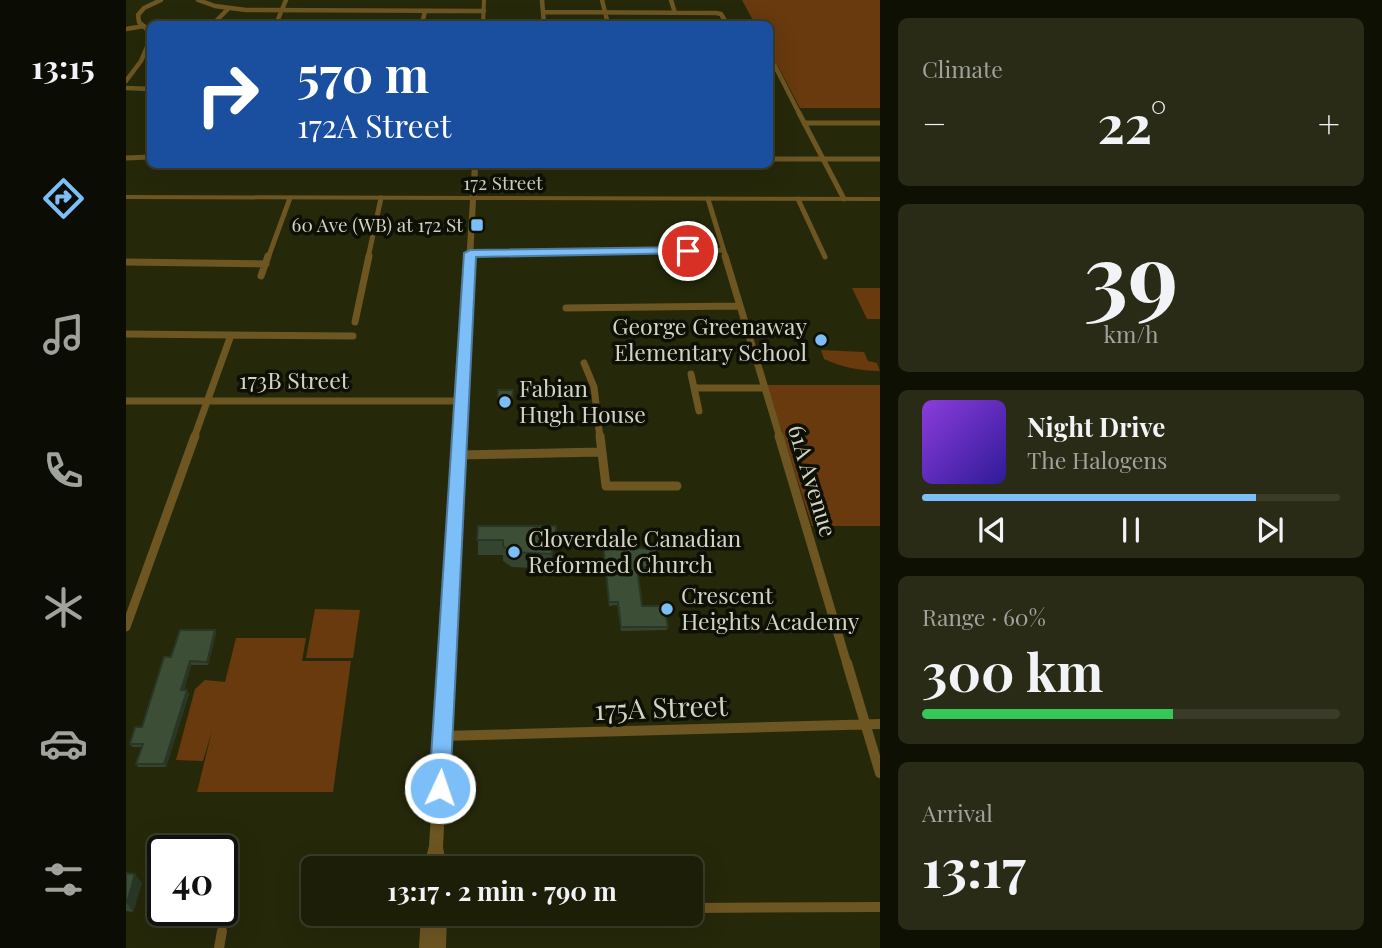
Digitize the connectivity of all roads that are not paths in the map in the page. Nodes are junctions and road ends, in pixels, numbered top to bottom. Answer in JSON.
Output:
{"nodes":[{"id":1,"x":161,"y":0,"type":"edge"},
{"id":2,"x":198,"y":0,"type":"edge"},
{"id":3,"x":212,"y":0,"type":"edge"},
{"id":4,"x":286,"y":0,"type":"edge"},
{"id":5,"x":362,"y":0,"type":"edge"},
{"id":6,"x":484,"y":0,"type":"edge"},
{"id":7,"x":542,"y":0,"type":"edge"},
{"id":8,"x":602,"y":0,"type":"edge"},
{"id":9,"x":671,"y":0,"type":"edge"},
{"id":10,"x":203,"y":3,"type":"junction"},
{"id":11,"x":229,"y":9,"type":"junction"},
{"id":12,"x":359,"y":9,"type":"junction"},
{"id":13,"x":283,"y":10,"type":"junction"},
{"id":14,"x":425,"y":11,"type":"junction"},
{"id":15,"x":484,"y":11,"type":"junction"},
{"id":16,"x":543,"y":12,"type":"junction"},
{"id":17,"x":604,"y":12,"type":"junction"},
{"id":18,"x":676,"y":13,"type":"junction"},
{"id":19,"x":215,"y":21,"type":"edge"},
{"id":20,"x":278,"y":21,"type":"edge"},
{"id":21,"x":423,"y":21,"type":"edge"},
{"id":22,"x":483,"y":21,"type":"edge"},
{"id":23,"x":544,"y":21,"type":"edge"},
{"id":24,"x":607,"y":21,"type":"edge"},
{"id":25,"x":725,"y":21,"type":"edge"},
{"id":26,"x":144,"y":26,"type":"junction"},
{"id":27,"x":126,"y":29,"type":"edge"},
{"id":28,"x":147,"y":29,"type":"edge"},
{"id":29,"x":147,"y":47,"type":"edge"},
{"id":30,"x":141,"y":61,"type":"junction"},
{"id":31,"x":147,"y":61,"type":"edge"},
{"id":32,"x":773,"y":65,"type":"edge"},
{"id":33,"x":126,"y":81,"type":"edge"},
{"id":34,"x":126,"y":88,"type":"edge"},
{"id":35,"x":147,"y":89,"type":"edge"},
{"id":36,"x":804,"y":123,"type":"junction"},
{"id":37,"x":880,"y":123,"type":"edge"},
{"id":38,"x":147,"y":157,"type":"edge"},
{"id":39,"x":126,"y":158,"type":"edge"},
{"id":40,"x":773,"y":159,"type":"edge"},
{"id":41,"x":823,"y":159,"type":"junction"},
{"id":42,"x":880,"y":159,"type":"edge"},
{"id":43,"x":475,"y":168,"type":"edge"},
{"id":44,"x":126,"y":197,"type":"edge"},
{"id":45,"x":290,"y":198,"type":"junction"},
{"id":46,"x":380,"y":198,"type":"junction"},
{"id":47,"x":472,"y":199,"type":"junction"},
{"id":48,"x":708,"y":199,"type":"junction"},
{"id":49,"x":798,"y":199,"type":"junction"},
{"id":50,"x":844,"y":199,"type":"junction"},
{"id":51,"x":880,"y":199,"type":"edge"},
{"id":52,"x":723,"y":250,"type":"junction"},
{"id":53,"x":470,"y":253,"type":"junction"},
{"id":54,"x":825,"y":257,"type":"dead end"},
{"id":55,"x":126,"y":262,"type":"edge"},
{"id":56,"x":266,"y":264,"type":"junction"},
{"id":57,"x":261,"y":276,"type":"dead end"},
{"id":58,"x":739,"y":306,"type":"junction"},
{"id":59,"x":566,"y":308,"type":"dead end"},
{"id":60,"x":355,"y":322,"type":"dead end"},
{"id":61,"x":126,"y":334,"type":"edge"},
{"id":62,"x":231,"y":335,"type":"junction"},
{"id":63,"x":353,"y":336,"type":"dead end"},
{"id":64,"x":584,"y":363,"type":"dead end"},
{"id":65,"x":691,"y":374,"type":"dead end"},
{"id":66,"x":695,"y":388,"type":"junction"},
{"id":67,"x":764,"y":388,"type":"junction"},
{"id":68,"x":126,"y":401,"type":"edge"},
{"id":69,"x":207,"y":401,"type":"junction"},
{"id":70,"x":462,"y":401,"type":"junction"},
{"id":71,"x":699,"y":411,"type":"dead end"},
{"id":72,"x":601,"y":452,"type":"junction"},
{"id":73,"x":458,"y":455,"type":"junction"},
{"id":74,"x":677,"y":485,"type":"dead end"},
{"id":75,"x":126,"y":627,"type":"edge"},
{"id":76,"x":880,"y":724,"type":"edge"},
{"id":77,"x":865,"y":725,"type":"junction"},
{"id":78,"x":443,"y":736,"type":"junction"},
{"id":79,"x":880,"y":774,"type":"edge"},
{"id":80,"x":436,"y":846,"type":"junction"},
{"id":81,"x":433,"y":856,"type":"edge"},
{"id":82,"x":438,"y":856,"type":"edge"},
{"id":83,"x":880,"y":907,"type":"edge"},
{"id":84,"x":703,"y":908,"type":"edge"},
{"id":85,"x":427,"y":926,"type":"edge"},
{"id":86,"x":440,"y":926,"type":"edge"},
{"id":87,"x":222,"y":931,"type":"dead end"},
{"id":88,"x":219,"y":948,"type":"edge"},
{"id":89,"x":426,"y":948,"type":"edge"},
{"id":90,"x":439,"y":948,"type":"edge"}],
"edges":[{"from":1,"to":26,"type":"street"},
{"from":2,"to":10,"type":"street"},
{"from":3,"to":10,"type":"street"},
{"from":4,"to":13,"type":"street"},
{"from":5,"to":12,"type":"street"},
{"from":6,"to":15,"type":"street"},
{"from":7,"to":16,"type":"street"},
{"from":8,"to":17,"type":"street"},
{"from":9,"to":18,"type":"street"},
{"from":10,"to":11,"type":"street"},
{"from":11,"to":13,"type":"street"},
{"from":11,"to":19,"type":"street"},
{"from":12,"to":13,"type":"street"},
{"from":12,"to":14,"type":"street"},
{"from":13,"to":20,"type":"street"},
{"from":14,"to":15,"type":"street"},
{"from":14,"to":21,"type":"street"},
{"from":15,"to":22,"type":"street"},
{"from":16,"to":17,"type":"street"},
{"from":16,"to":23,"type":"street"},
{"from":17,"to":18,"type":"street"},
{"from":17,"to":24,"type":"street"},
{"from":18,"to":25,"type":"street"},
{"from":26,"to":27,"type":"street"},
{"from":26,"to":28,"type":"street"},
{"from":29,"to":30,"type":"street"},
{"from":30,"to":31,"type":"street"},
{"from":30,"to":33,"type":"street"},
{"from":32,"to":36,"type":"street"},
{"from":34,"to":35,"type":"street"},
{"from":36,"to":37,"type":"street"},
{"from":36,"to":41,"type":"street"},
{"from":38,"to":39,"type":"street"},
{"from":40,"to":41,"type":"street"},
{"from":41,"to":42,"type":"street"},
{"from":41,"to":50,"type":"street"},
{"from":43,"to":47,"type":"street"},
{"from":44,"to":45,"type":"street","name":"172 Street"},
{"from":45,"to":46,"type":"street","name":"172 Street"},
{"from":45,"to":56,"type":"street"},
{"from":46,"to":47,"type":"street","name":"172 Street"},
{"from":46,"to":60,"type":"street"},
{"from":47,"to":48,"type":"street","name":"172 Street"},
{"from":47,"to":53,"type":"street"},
{"from":48,"to":49,"type":"street","name":"172 Street"},
{"from":48,"to":52,"type":"street","name":"61A Avenue"},
{"from":49,"to":50,"type":"street","name":"172 Street"},
{"from":49,"to":54,"type":"street"},
{"from":50,"to":51,"type":"street","name":"172 Street"},
{"from":52,"to":53,"type":"street"},
{"from":52,"to":58,"type":"street","name":"61A Avenue"},
{"from":53,"to":70,"type":"street"},
{"from":55,"to":56,"type":"street"},
{"from":56,"to":57,"type":"street"},
{"from":58,"to":59,"type":"street"},
{"from":58,"to":67,"type":"street","name":"61A Avenue"},
{"from":61,"to":62,"type":"street"},
{"from":62,"to":63,"type":"street"},
{"from":62,"to":69,"type":"street"},
{"from":64,"to":72,"type":"street"},
{"from":65,"to":66,"type":"street"},
{"from":66,"to":67,"type":"street"},
{"from":66,"to":71,"type":"street"},
{"from":67,"to":77,"type":"street","name":"61A Avenue"},
{"from":68,"to":69,"type":"street","name":"173B Street"},
{"from":69,"to":70,"type":"street","name":"173B Street"},
{"from":69,"to":75,"type":"street"},
{"from":70,"to":73,"type":"street"},
{"from":72,"to":73,"type":"street"},
{"from":72,"to":74,"type":"street"},
{"from":73,"to":78,"type":"street"},
{"from":76,"to":77,"type":"street","name":"175A Street"},
{"from":77,"to":78,"type":"street","name":"175A Street"},
{"from":77,"to":79,"type":"street","name":"61A Avenue"},
{"from":78,"to":80,"type":"street"},
{"from":80,"to":81,"type":"street"},
{"from":80,"to":82,"type":"street"},
{"from":83,"to":84,"type":"street"},
{"from":85,"to":89,"type":"street"},
{"from":86,"to":90,"type":"street"},
{"from":87,"to":88,"type":"street"}]}
